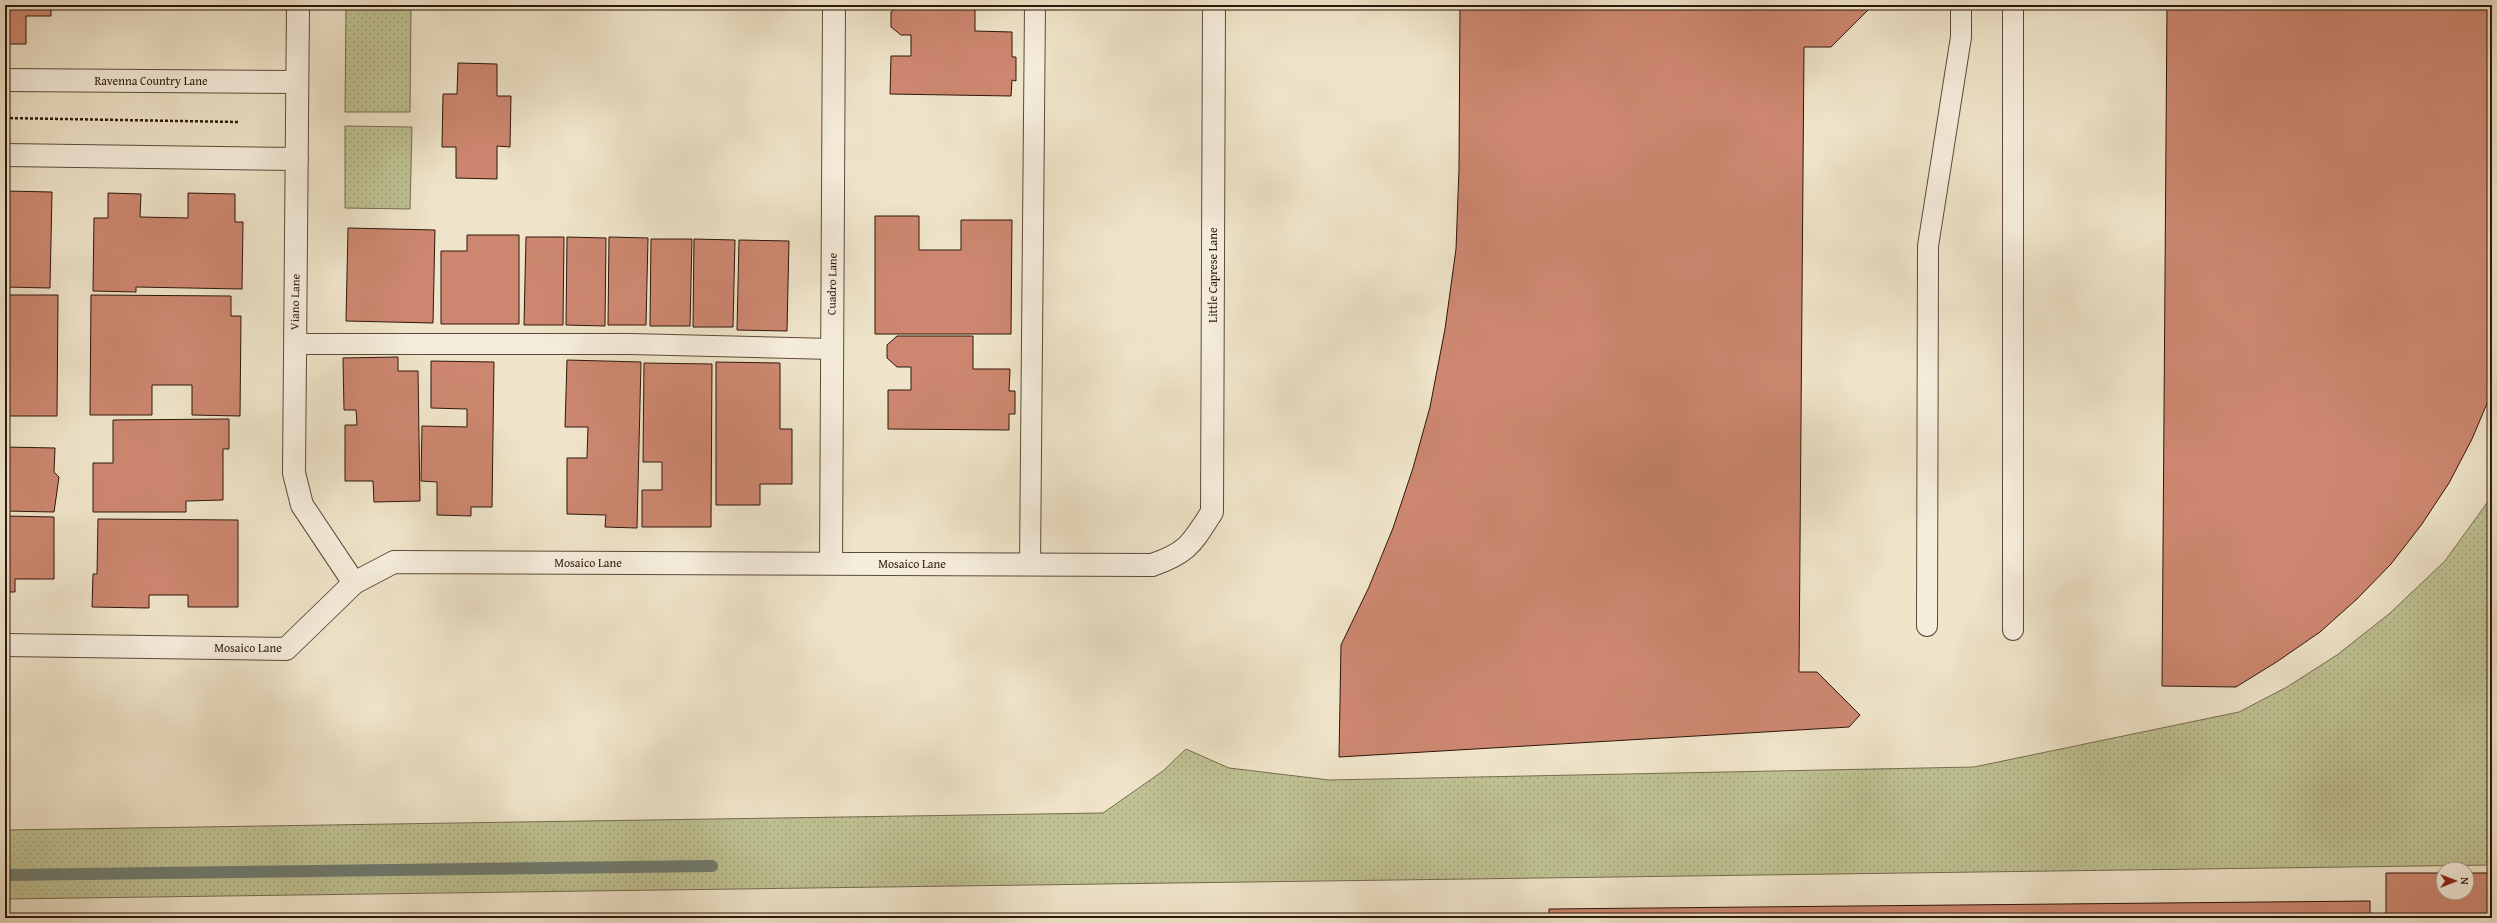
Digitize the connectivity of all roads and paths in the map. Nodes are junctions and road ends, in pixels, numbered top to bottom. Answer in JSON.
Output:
{"nodes":[{"id":1,"x":298,"y":5,"type":"edge"},
{"id":2,"x":834,"y":5,"type":"edge"},
{"id":3,"x":1035,"y":5,"type":"edge"},
{"id":4,"x":1214,"y":5,"type":"edge"},
{"id":5,"x":1961,"y":5,"type":"edge"},
{"id":6,"x":2013,"y":5,"type":"edge"},
{"id":7,"x":5,"y":80,"type":"edge"},
{"id":8,"x":297,"y":82,"type":"junction"},
{"id":9,"x":5,"y":118,"type":"edge"},
{"id":10,"x":238,"y":122,"type":"dead end"},
{"id":11,"x":5,"y":155,"type":"edge"},
{"id":12,"x":297,"y":159,"type":"junction"},
{"id":13,"x":295,"y":344,"type":"junction"},
{"id":14,"x":832,"y":349,"type":"junction"},
{"id":15,"x":1195,"y":540,"type":"joint"},
{"id":16,"x":831,"y":564,"type":"junction"},
{"id":17,"x":1030,"y":565,"type":"junction"},
{"id":18,"x":354,"y":583,"type":"junction"},
{"id":19,"x":1927,"y":626,"type":"dead end"},
{"id":20,"x":2013,"y":630,"type":"dead end"},
{"id":21,"x":5,"y":645,"type":"edge"}],
"edges":[{"from":1,"to":8,"type":"street","name":"Viano Lane"},
{"from":2,"to":14,"type":"street","name":"Cuadro Lane"},
{"from":3,"to":17,"type":"lane"},
{"from":4,"to":15,"type":"street","name":"Little Caprese Lane"},
{"from":5,"to":19,"type":"lane"},
{"from":6,"to":20,"type":"lane"},
{"from":7,"to":8,"type":"street","name":"Ravenna Country Lane"},
{"from":8,"to":12,"type":"street","name":"Viano Lane"},
{"from":9,"to":10,"type":"path"},
{"from":11,"to":12,"type":"street"},
{"from":12,"to":13,"type":"street","name":"Viano Lane"},
{"from":13,"to":14,"type":"lane"},
{"from":13,"to":18,"type":"street","name":"Viano Lane"},
{"from":14,"to":16,"type":"street","name":"Cuadro Lane"},
{"from":15,"to":17,"type":"street","name":"Mosaico Lane"},
{"from":16,"to":17,"type":"street","name":"Mosaico Lane"},
{"from":16,"to":18,"type":"street","name":"Mosaico Lane"},
{"from":18,"to":21,"type":"street","name":"Mosaico Lane"}]}
